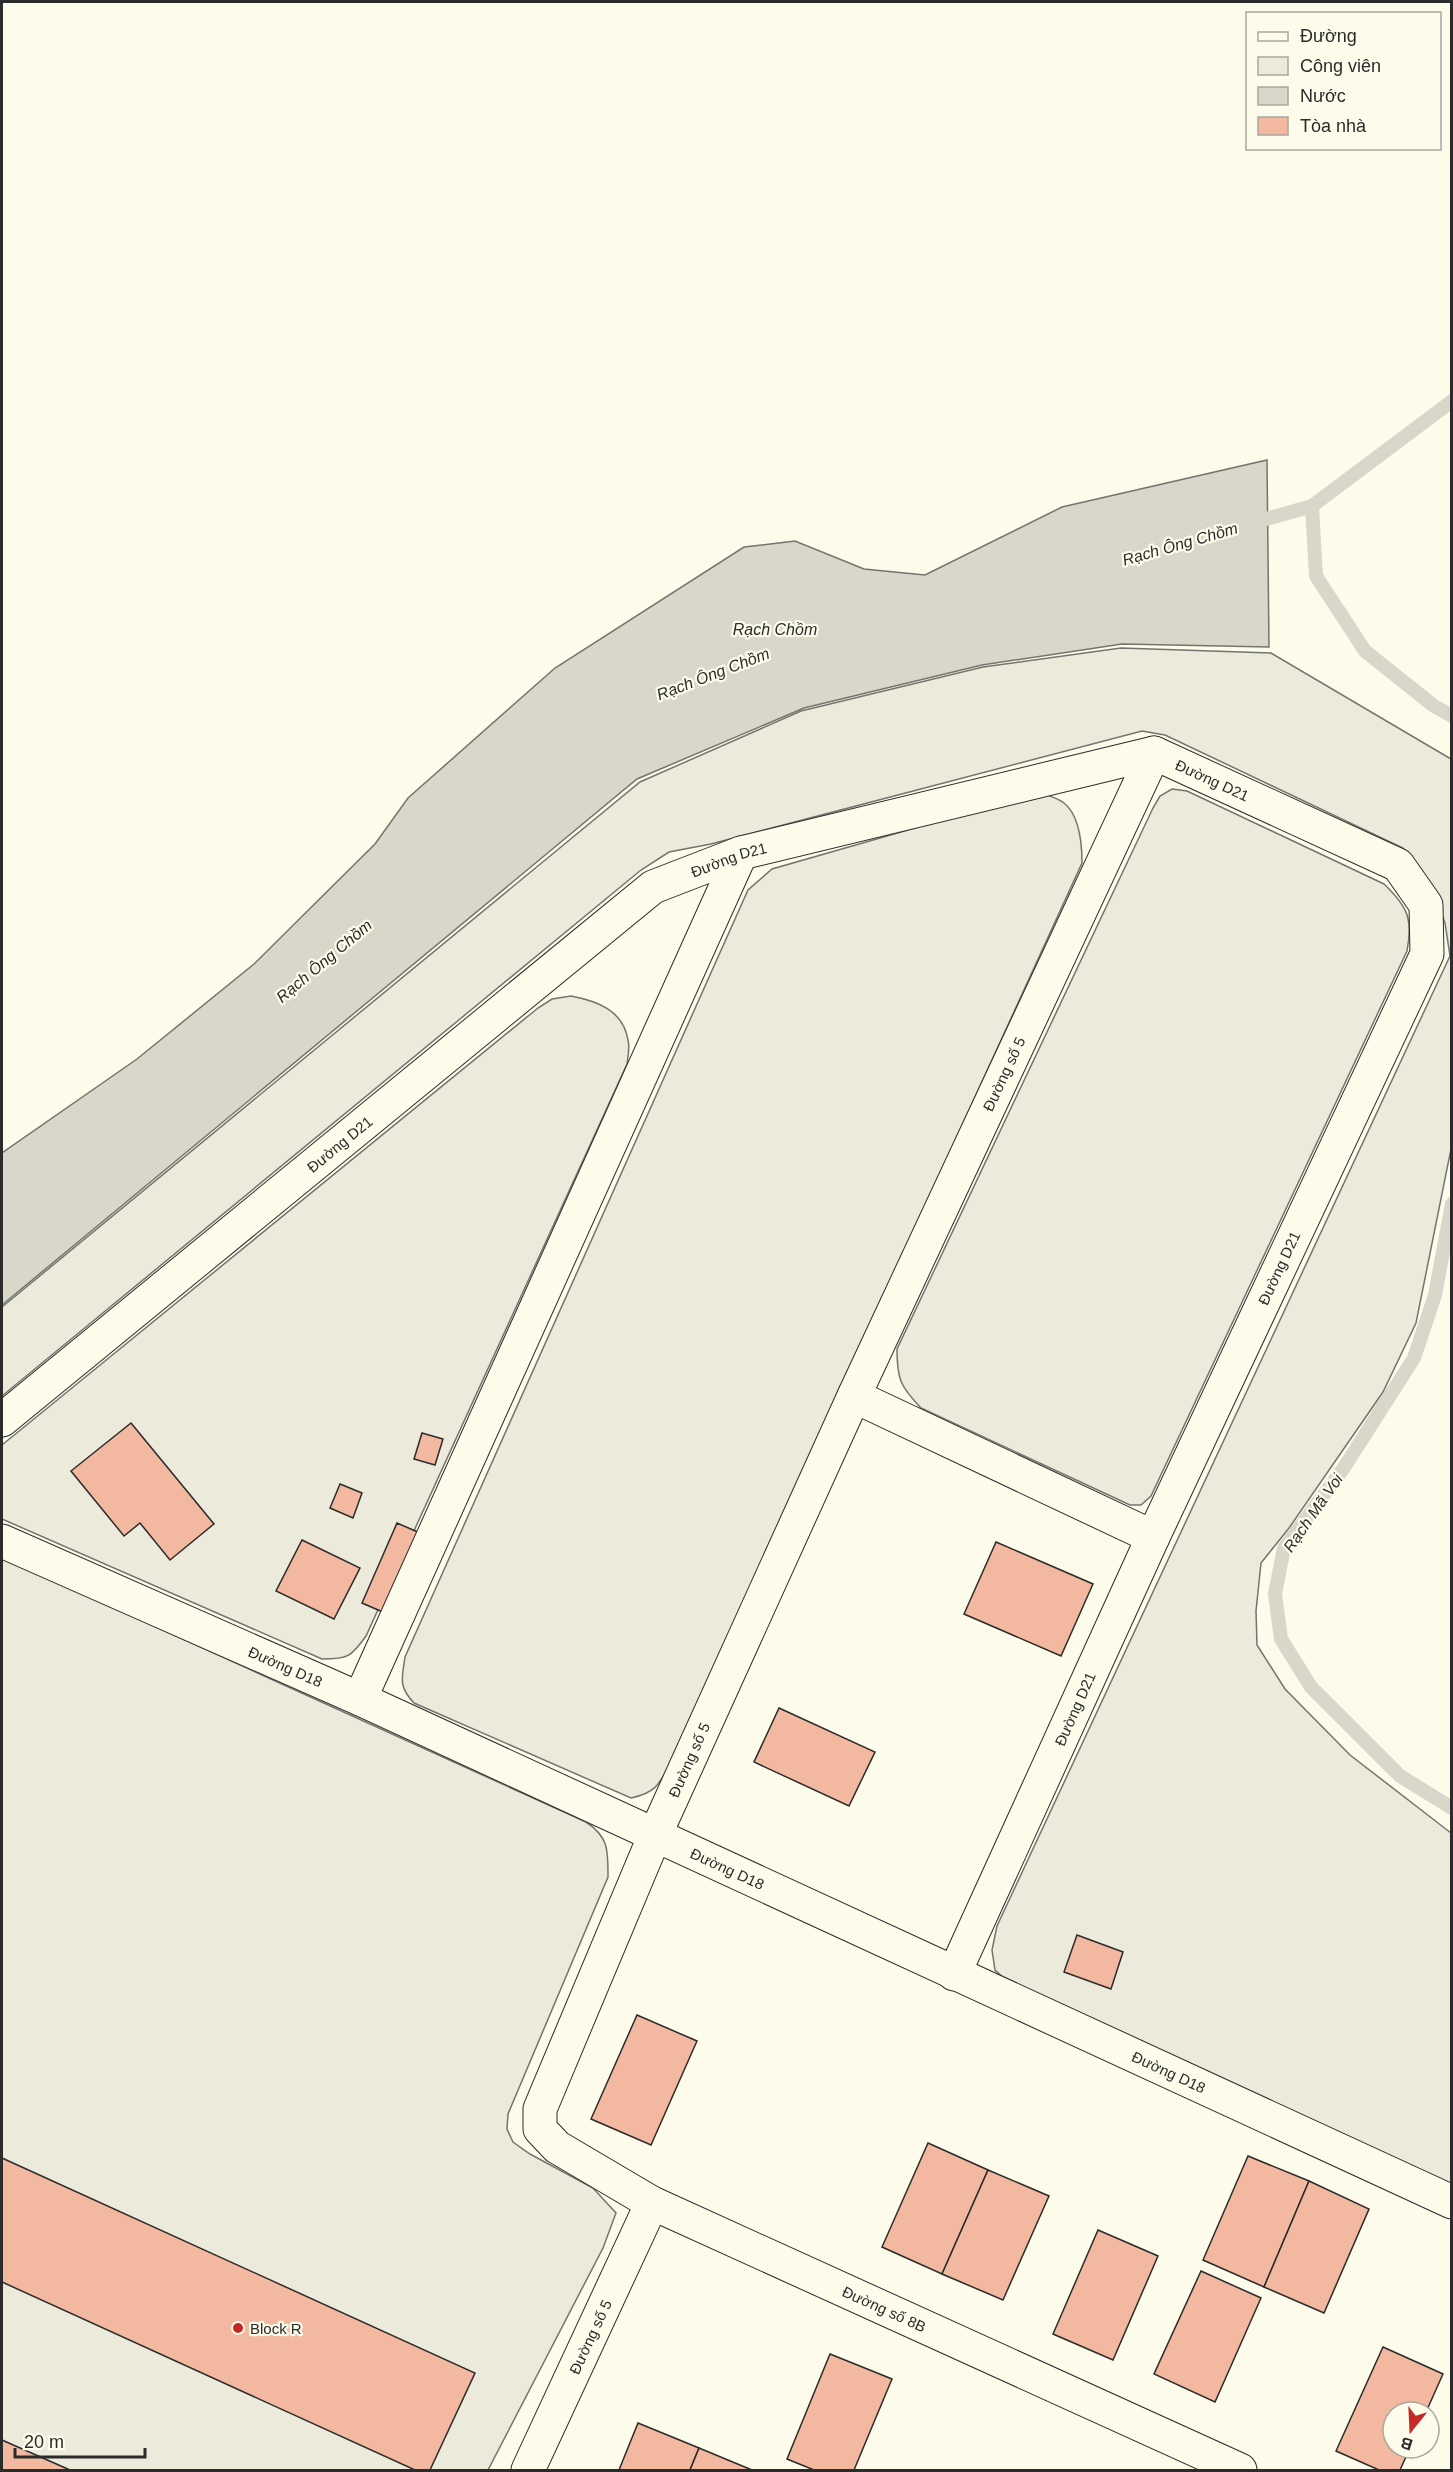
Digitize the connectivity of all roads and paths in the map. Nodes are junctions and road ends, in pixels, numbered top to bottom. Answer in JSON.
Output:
{"nodes":[{"id":1,"x":1154,"y":753,"type":"junction"},
{"id":2,"x":741,"y":853,"type":"junction"},
{"id":3,"x":854,"y":1396,"type":"junction"},
{"id":4,"x":2,"y":1420,"type":"edge"},
{"id":5,"x":1153,"y":1537,"type":"junction"},
{"id":6,"x":2,"y":1540,"type":"edge"},
{"id":7,"x":360,"y":1699,"type":"junction"},
{"id":8,"x":655,"y":1835,"type":"junction"},
{"id":9,"x":954,"y":1974,"type":"junction"},
{"id":10,"x":540,"y":2129,"type":"joint"},
{"id":11,"x":1452,"y":2202,"type":"edge"},
{"id":12,"x":652,"y":2203,"type":"junction"},
{"id":13,"x":528,"y":2470,"type":"edge"},
{"id":14,"x":1240,"y":2470,"type":"edge"}],
"edges":[{"from":1,"to":2,"type":"street","name":"Đường D21"},
{"from":1,"to":3,"type":"street","name":"Đường số 5"},
{"from":1,"to":5,"type":"street","name":"Đường D21"},
{"from":2,"to":4,"type":"street","name":"Đường D21"},
{"from":2,"to":7,"type":"street"},
{"from":3,"to":5,"type":"street"},
{"from":3,"to":8,"type":"street","name":"Đường số 5"},
{"from":5,"to":9,"type":"street","name":"Đường D21"},
{"from":6,"to":7,"type":"street","name":"Đường D18"},
{"from":7,"to":8,"type":"street","name":"Đường D18"},
{"from":8,"to":9,"type":"street","name":"Đường D18"},
{"from":8,"to":10,"type":"street","name":"Đường số 5"},
{"from":9,"to":11,"type":"street","name":"Đường D18"},
{"from":10,"to":12,"type":"street","name":"Đường số 8B"},
{"from":12,"to":13,"type":"street","name":"Đường số 5"},
{"from":12,"to":14,"type":"street","name":"Đường số 8B"}]}
